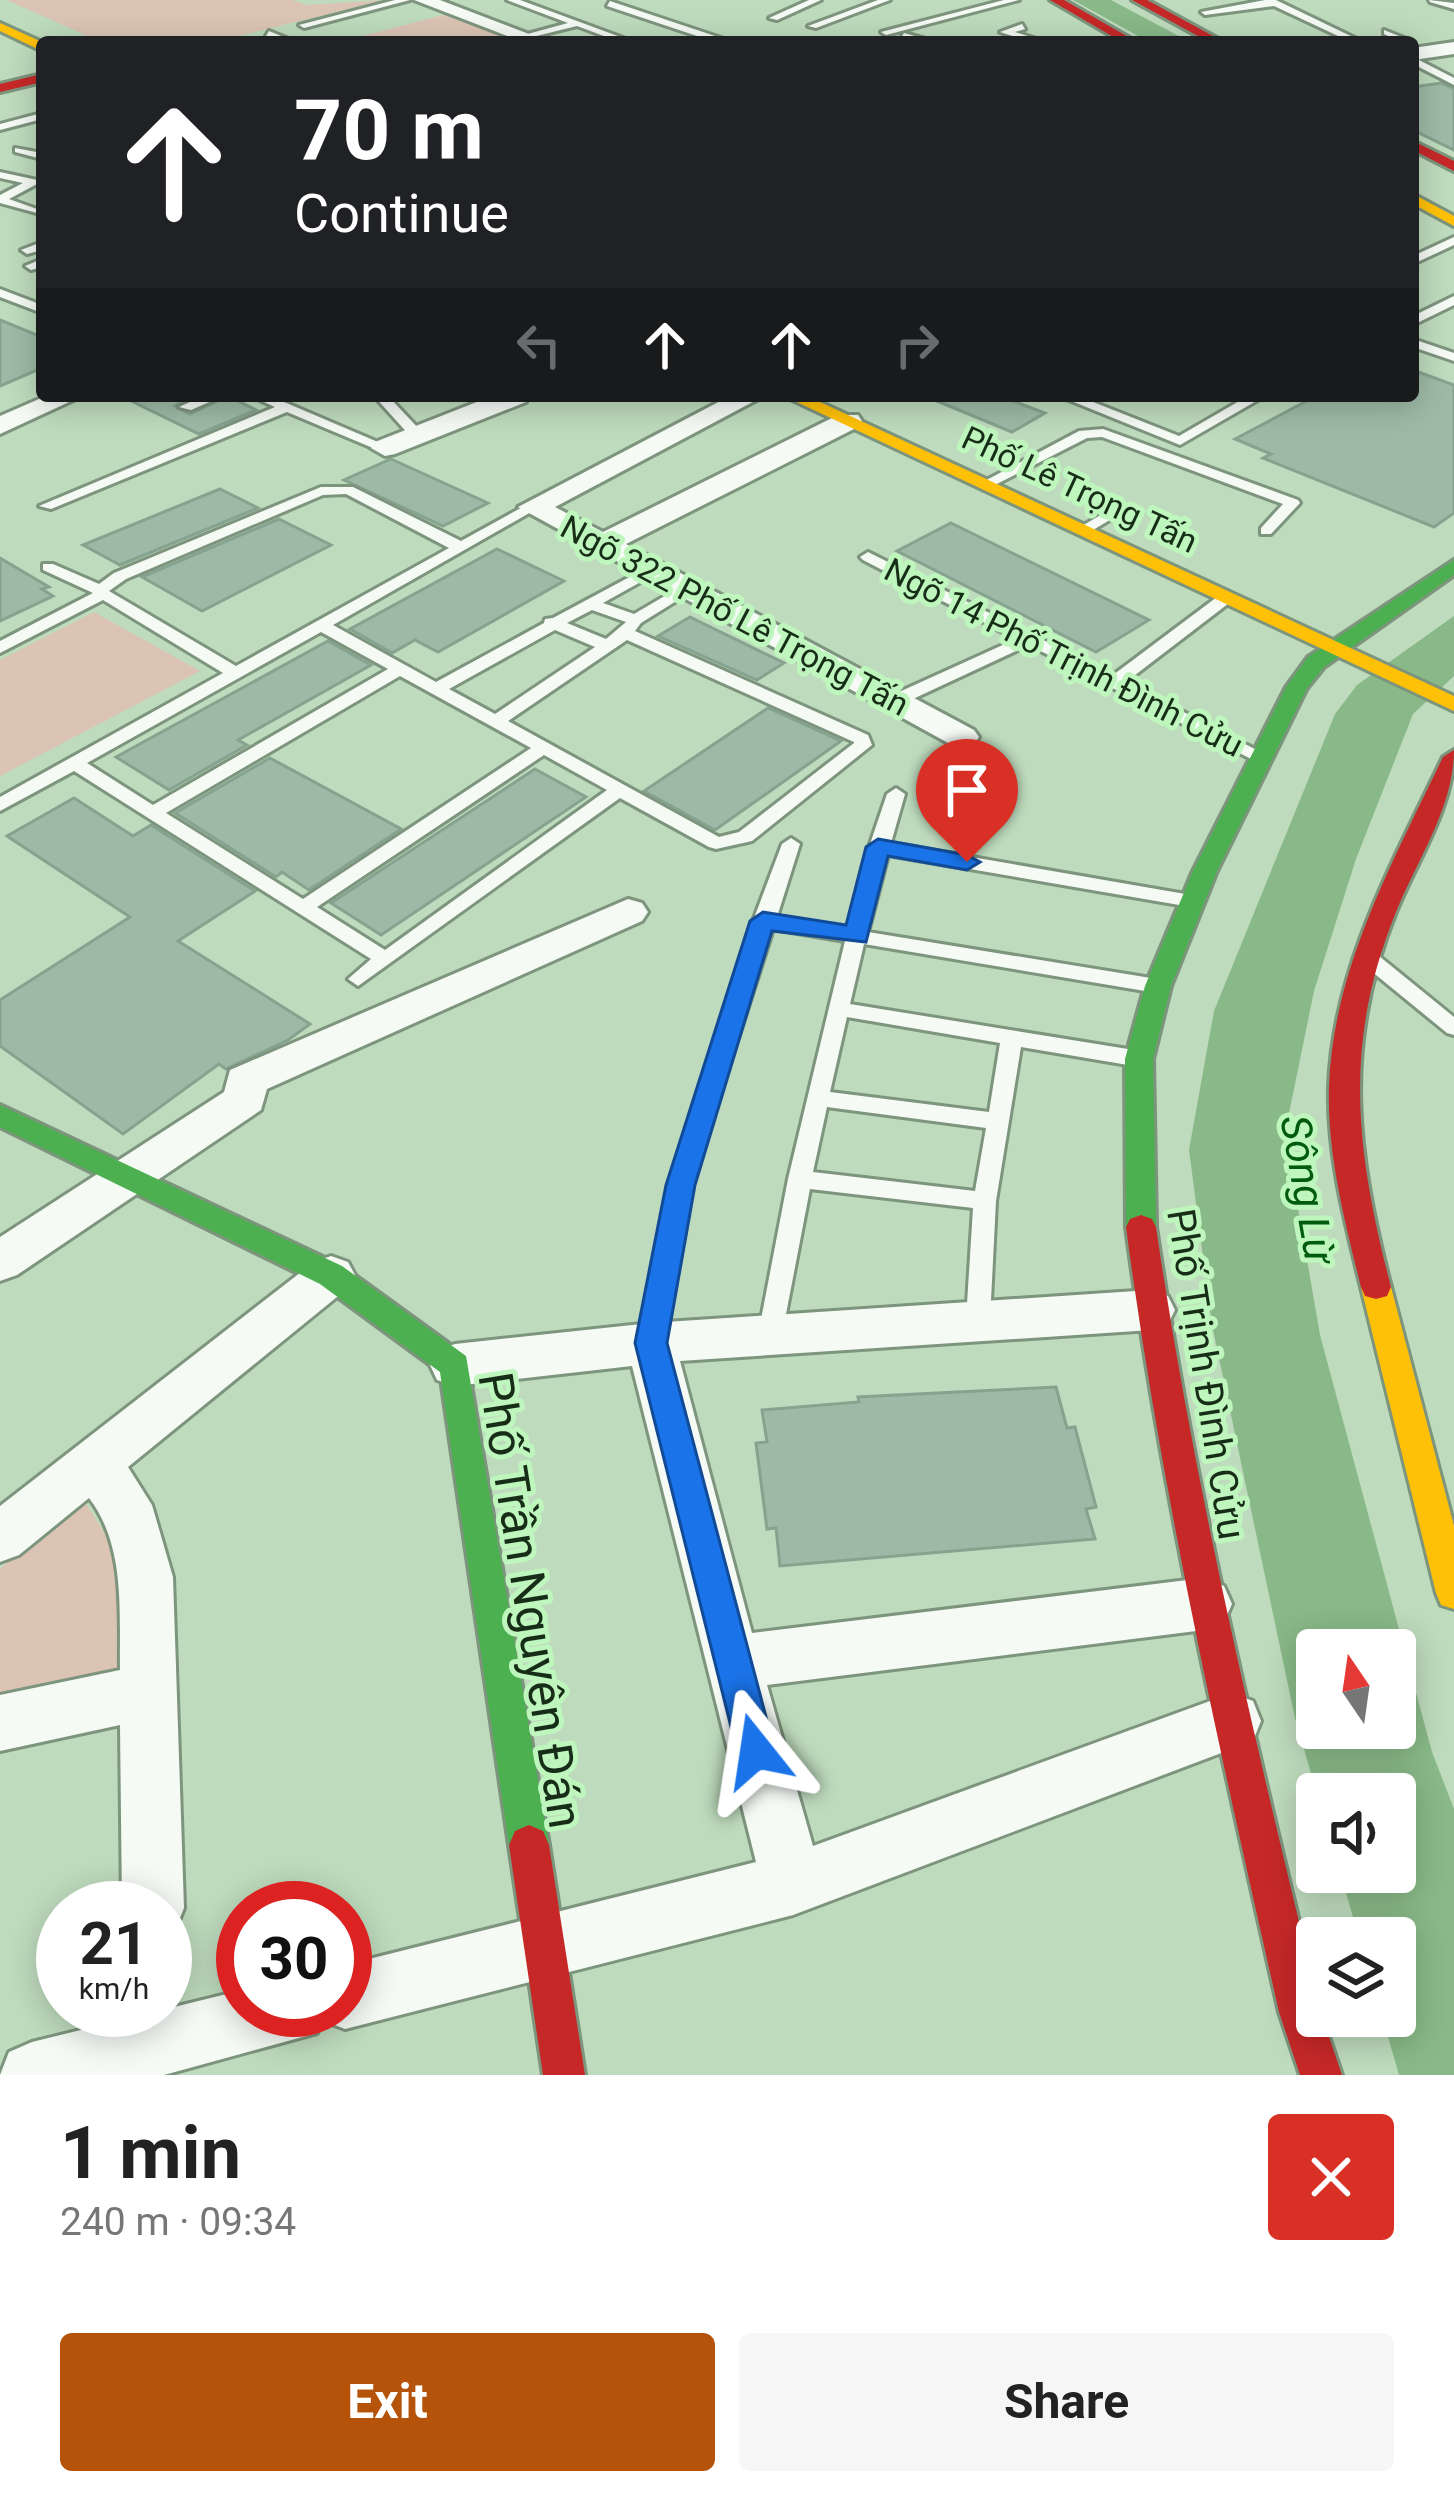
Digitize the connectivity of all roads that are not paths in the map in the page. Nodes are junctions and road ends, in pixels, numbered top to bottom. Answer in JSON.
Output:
{"nodes":[{"id":1,"x":406,"y":0,"type":"edge"},
{"id":2,"x":423,"y":0,"type":"edge"},
{"id":3,"x":511,"y":0,"type":"edge"},
{"id":4,"x":626,"y":0,"type":"edge"},
{"id":5,"x":817,"y":0,"type":"edge"},
{"id":6,"x":886,"y":0,"type":"edge"},
{"id":7,"x":1015,"y":0,"type":"edge"},
{"id":8,"x":1056,"y":0,"type":"edge"},
{"id":9,"x":1138,"y":0,"type":"edge"},
{"id":10,"x":1433,"y":0,"type":"edge"},
{"id":11,"x":1272,"y":2,"type":"edge"},
{"id":12,"x":610,"y":4,"type":"junction"},
{"id":13,"x":1454,"y":5,"type":"edge"},
{"id":14,"x":594,"y":9,"type":"dead end"},
{"id":15,"x":1205,"y":12,"type":"dead end"},
{"id":16,"x":773,"y":18,"type":"dead end"},
{"id":17,"x":577,"y":19,"type":"junction"},
{"id":18,"x":304,"y":25,"type":"dead end"},
{"id":19,"x":813,"y":26,"type":"dead end"},
{"id":20,"x":1022,"y":27,"type":"dead end"},
{"id":21,"x":886,"y":32,"type":"dead end"},
{"id":22,"x":1387,"y":32,"type":"dead end"},
{"id":23,"x":268,"y":34,"type":"dead end"},
{"id":24,"x":273,"y":36,"type":"edge"},
{"id":25,"x":525,"y":36,"type":"edge"},
{"id":26,"x":540,"y":36,"type":"edge"},
{"id":27,"x":615,"y":36,"type":"edge"},
{"id":28,"x":706,"y":36,"type":"edge"},
{"id":29,"x":1019,"y":36,"type":"edge"},
{"id":30,"x":1120,"y":36,"type":"edge"},
{"id":31,"x":1207,"y":36,"type":"edge"},
{"id":32,"x":1345,"y":36,"type":"edge"},
{"id":33,"x":1394,"y":36,"type":"edge"},
{"id":34,"x":1454,"y":48,"type":"edge"},
{"id":35,"x":1419,"y":49,"type":"edge"},
{"id":36,"x":1454,"y":62,"type":"edge"},
{"id":37,"x":1419,"y":63,"type":"edge"},
{"id":38,"x":1454,"y":78,"type":"edge"},
{"id":39,"x":36,"y":79,"type":"edge"},
{"id":40,"x":0,"y":88,"type":"edge"},
{"id":41,"x":36,"y":118,"type":"edge"},
{"id":42,"x":0,"y":128,"type":"edge"},
{"id":43,"x":1419,"y":149,"type":"edge"},
{"id":44,"x":19,"y":150,"type":"dead end"},
{"id":45,"x":36,"y":154,"type":"edge"},
{"id":46,"x":1454,"y":167,"type":"edge"},
{"id":47,"x":0,"y":175,"type":"edge"},
{"id":48,"x":0,"y":199,"type":"edge"},
{"id":49,"x":1419,"y":202,"type":"edge"},
{"id":50,"x":33,"y":211,"type":"dead end"},
{"id":51,"x":1454,"y":222,"type":"edge"},
{"id":52,"x":1454,"y":241,"type":"edge"},
{"id":53,"x":36,"y":248,"type":"edge"},
{"id":54,"x":27,"y":250,"type":"dead end"},
{"id":55,"x":1419,"y":257,"type":"edge"},
{"id":56,"x":0,"y":293,"type":"edge"},
{"id":57,"x":1454,"y":300,"type":"edge"},
{"id":58,"x":36,"y":307,"type":"edge"},
{"id":59,"x":1419,"y":318,"type":"edge"},
{"id":60,"x":1419,"y":345,"type":"edge"},
{"id":61,"x":1454,"y":357,"type":"edge"},
{"id":62,"x":55,"y":402,"type":"edge"},
{"id":63,"x":200,"y":402,"type":"edge"},
{"id":64,"x":274,"y":402,"type":"edge"},
{"id":65,"x":387,"y":402,"type":"edge"},
{"id":66,"x":501,"y":402,"type":"edge"},
{"id":67,"x":739,"y":402,"type":"edge"},
{"id":68,"x":807,"y":402,"type":"edge"},
{"id":69,"x":1081,"y":402,"type":"edge"},
{"id":70,"x":1248,"y":402,"type":"edge"},
{"id":71,"x":186,"y":407,"type":"dead end"},
{"id":72,"x":287,"y":407,"type":"junction"},
{"id":73,"x":848,"y":421,"type":"junction"},
{"id":74,"x":0,"y":426,"type":"edge"},
{"id":75,"x":418,"y":435,"type":"junction"},
{"id":76,"x":385,"y":448,"type":"joint"},
{"id":77,"x":986,"y":484,"type":"junction"},
{"id":78,"x":46,"y":506,"type":"dead end"},
{"id":79,"x":533,"y":507,"type":"junction"},
{"id":80,"x":1116,"y":512,"type":"dead end"},
{"id":81,"x":1083,"y":530,"type":"junction"},
{"id":82,"x":1266,"y":531,"type":"dead end"},
{"id":83,"x":603,"y":544,"type":"junction"},
{"id":84,"x":462,"y":548,"type":"junction"},
{"id":85,"x":868,"y":556,"type":"dead end"},
{"id":86,"x":1454,"y":566,"type":"edge"},
{"id":87,"x":48,"y":567,"type":"dead end"},
{"id":88,"x":650,"y":571,"type":"junction"},
{"id":89,"x":686,"y":590,"type":"junction"},
{"id":90,"x":101,"y":592,"type":"junction"},
{"id":91,"x":1227,"y":597,"type":"junction"},
{"id":92,"x":591,"y":604,"type":"junction"},
{"id":93,"x":551,"y":622,"type":"junction"},
{"id":94,"x":324,"y":627,"type":"junction"},
{"id":95,"x":630,"y":627,"type":"junction"},
{"id":96,"x":1030,"y":638,"type":"junction"},
{"id":97,"x":607,"y":646,"type":"junction"},
{"id":98,"x":1336,"y":647,"type":"junction"},
{"id":99,"x":0,"y":648,"type":"edge"},
{"id":100,"x":400,"y":669,"type":"junction"},
{"id":101,"x":235,"y":673,"type":"junction"},
{"id":102,"x":1116,"y":681,"type":"junction"},
{"id":103,"x":436,"y":688,"type":"junction"},
{"id":104,"x":894,"y":701,"type":"junction"},
{"id":105,"x":1451,"y":702,"type":"edge"},
{"id":106,"x":498,"y":720,"type":"junction"},
{"id":107,"x":962,"y":737,"type":"dead end"},
{"id":108,"x":544,"y":748,"type":"junction"},
{"id":109,"x":1454,"y":757,"type":"edge"},
{"id":110,"x":1261,"y":758,"type":"junction"},
{"id":111,"x":76,"y":764,"type":"junction"},
{"id":112,"x":620,"y":790,"type":"junction"},
{"id":113,"x":896,"y":794,"type":"dead end"},
{"id":114,"x":0,"y":806,"type":"edge"},
{"id":115,"x":154,"y":812,"type":"junction"},
{"id":116,"x":791,"y":844,"type":"dead end"},
{"id":117,"x":878,"y":847,"type":"junction"},
{"id":118,"x":1191,"y":902,"type":"junction"},
{"id":119,"x":306,"y":906,"type":"junction"},
{"id":120,"x":628,"y":912,"type":"dead end"},
{"id":121,"x":763,"y":921,"type":"junction"},
{"id":122,"x":857,"y":936,"type":"junction"},
{"id":123,"x":1366,"y":957,"type":"junction"},
{"id":124,"x":385,"y":959,"type":"junction"},
{"id":125,"x":358,"y":979,"type":"dead end"},
{"id":126,"x":1158,"y":986,"type":"junction"},
{"id":127,"x":839,"y":1009,"type":"junction"},
{"id":128,"x":1454,"y":1028,"type":"edge"},
{"id":129,"x":1012,"y":1036,"type":"junction"},
{"id":130,"x":1139,"y":1059,"type":"junction"},
{"id":131,"x":818,"y":1097,"type":"junction"},
{"id":132,"x":0,"y":1115,"type":"edge"},
{"id":133,"x":998,"y":1121,"type":"junction"},
{"id":134,"x":125,"y":1175,"type":"junction"},
{"id":135,"x":799,"y":1180,"type":"junction"},
{"id":136,"x":985,"y":1201,"type":"junction"},
{"id":137,"x":0,"y":1262,"type":"edge"},
{"id":138,"x":331,"y":1275,"type":"junction"},
{"id":139,"x":1150,"y":1310,"type":"junction"},
{"id":140,"x":978,"y":1320,"type":"junction"},
{"id":141,"x":770,"y":1335,"type":"junction"},
{"id":142,"x":651,"y":1343,"type":"junction"},
{"id":143,"x":455,"y":1365,"type":"junction"},
{"id":144,"x":93,"y":1463,"type":"junction"},
{"id":145,"x":1454,"y":1466,"type":"edge"},
{"id":146,"x":1425,"y":1478,"type":"junction"},
{"id":147,"x":0,"y":1538,"type":"edge"},
{"id":148,"x":1454,"y":1593,"type":"edge"},
{"id":149,"x":1204,"y":1604,"type":"junction"},
{"id":150,"x":732,"y":1662,"type":"junction"},
{"id":151,"x":149,"y":1690,"type":"junction"},
{"id":152,"x":1232,"y":1721,"type":"junction"},
{"id":153,"x":0,"y":1723,"type":"edge"},
{"id":154,"x":153,"y":1881,"type":"edge"},
{"id":155,"x":793,"y":1884,"type":"junction"},
{"id":156,"x":542,"y":1947,"type":"junction"},
{"id":157,"x":372,"y":1990,"type":"edge"},
{"id":158,"x":131,"y":2037,"type":"edge"},
{"id":159,"x":32,"y":2075,"type":"edge"},
{"id":160,"x":564,"y":2075,"type":"edge"},
{"id":161,"x":1321,"y":2075,"type":"edge"}],
"edges":[{"from":1,"to":18,"type":"lane"},
{"from":2,"to":25,"type":"street"},
{"from":3,"to":17,"type":"lane"},
{"from":4,"to":12,"type":"lane"},
{"from":5,"to":16,"type":"lane"},
{"from":6,"to":19,"type":"lane"},
{"from":7,"to":21,"type":"lane"},
{"from":8,"to":30,"type":"main road"},
{"from":9,"to":31,"type":"main road"},
{"from":10,"to":13,"type":"lane"},
{"from":11,"to":15,"type":"lane"},
{"from":11,"to":32,"type":"lane"},
{"from":12,"to":14,"type":"lane"},
{"from":12,"to":28,"type":"lane"},
{"from":17,"to":26,"type":"lane"},
{"from":17,"to":27,"type":"lane"},
{"from":20,"to":29,"type":"lane"},
{"from":22,"to":33,"type":"lane"},
{"from":23,"to":24,"type":"lane"},
{"from":34,"to":35,"type":"street"},
{"from":36,"to":38,"type":"lane"},
{"from":37,"to":38,"type":"lane"},
{"from":39,"to":40,"type":"main road"},
{"from":41,"to":42,"type":"lane"},
{"from":43,"to":46,"type":"main road"},
{"from":44,"to":45,"type":"lane"},
{"from":47,"to":48,"type":"lane"},
{"from":48,"to":50,"type":"lane"},
{"from":49,"to":51,"type":"main road"},
{"from":52,"to":55,"type":"lane"},
{"from":53,"to":54,"type":"lane"},
{"from":56,"to":58,"type":"lane"},
{"from":57,"to":59,"type":"lane"},
{"from":60,"to":61,"type":"lane"},
{"from":62,"to":74,"type":"street"},
{"from":63,"to":71,"type":"lane"},
{"from":64,"to":72,"type":"lane"},
{"from":65,"to":75,"type":"lane"},
{"from":66,"to":75,"type":"street"},
{"from":67,"to":79,"type":"street","name":"Ngõ 322 Phố Lê Trọng Tấn"},
{"from":68,"to":73,"type":"main road","name":"Phố Lê Trọng Tấn"},
{"from":69,"to":70,"type":"lane"},
{"from":72,"to":76,"type":"lane"},
{"from":72,"to":78,"type":"lane"},
{"from":73,"to":77,"type":"main road","name":"Phố Lê Trọng Tấn"},
{"from":73,"to":83,"type":"street"},
{"from":75,"to":76,"type":"street"},
{"from":77,"to":81,"type":"main road","name":"Phố Lê Trọng Tấn"},
{"from":77,"to":82,"type":"lane"},
{"from":79,"to":83,"type":"street","name":"Ngõ 322 Phố Lê Trọng Tấn"},
{"from":79,"to":84,"type":"lane"},
{"from":80,"to":81,"type":"lane"},
{"from":81,"to":91,"type":"main road","name":"Phố Lê Trọng Tấn"},
{"from":83,"to":88,"type":"street","name":"Ngõ 322 Phố Lê Trọng Tấn"},
{"from":84,"to":90,"type":"lane"},
{"from":84,"to":94,"type":"lane"},
{"from":85,"to":96,"type":"lane","name":"Ngõ 14 Phố Trịnh Đình Cửu"},
{"from":86,"to":98,"type":"main road","name":"Phố Trịnh Đình Cửu"},
{"from":87,"to":90,"type":"lane"},
{"from":88,"to":89,"type":"street","name":"Ngõ 322 Phố Lê Trọng Tấn"},
{"from":88,"to":92,"type":"lane"},
{"from":89,"to":95,"type":"lane"},
{"from":89,"to":104,"type":"street","name":"Ngõ 322 Phố Lê Trọng Tấn"},
{"from":90,"to":99,"type":"lane"},
{"from":90,"to":101,"type":"lane"},
{"from":91,"to":98,"type":"main road","name":"Phố Lê Trọng Tấn"},
{"from":91,"to":102,"type":"lane"},
{"from":92,"to":93,"type":"lane"},
{"from":92,"to":95,"type":"lane"},
{"from":93,"to":97,"type":"lane"},
{"from":93,"to":103,"type":"lane"},
{"from":94,"to":100,"type":"lane"},
{"from":94,"to":101,"type":"lane"},
{"from":95,"to":97,"type":"lane"},
{"from":95,"to":112,"type":"lane"},
{"from":96,"to":102,"type":"lane","name":"Ngõ 14 Phố Trịnh Đình Cửu"},
{"from":96,"to":104,"type":"lane"},
{"from":97,"to":106,"type":"lane"},
{"from":98,"to":105,"type":"main road","name":"Phố Lê Trọng Tấn"},
{"from":98,"to":110,"type":"main road","name":"Phố Trịnh Đình Cửu"},
{"from":100,"to":103,"type":"lane"},
{"from":100,"to":115,"type":"lane"},
{"from":101,"to":111,"type":"lane"},
{"from":102,"to":110,"type":"lane","name":"Ngõ 14 Phố Trịnh Đình Cửu"},
{"from":103,"to":106,"type":"lane"},
{"from":104,"to":107,"type":"street","name":"Ngõ 322 Phố Lê Trọng Tấn"},
{"from":106,"to":108,"type":"lane"},
{"from":108,"to":112,"type":"lane"},
{"from":108,"to":119,"type":"lane"},
{"from":109,"to":123,"type":"main road"},
{"from":110,"to":118,"type":"main road","name":"Phố Trịnh Đình Cửu"},
{"from":111,"to":114,"type":"lane"},
{"from":111,"to":115,"type":"lane"},
{"from":112,"to":124,"type":"lane"},
{"from":113,"to":117,"type":"lane"},
{"from":115,"to":119,"type":"lane"},
{"from":116,"to":121,"type":"lane"},
{"from":117,"to":118,"type":"lane"},
{"from":117,"to":122,"type":"lane"},
{"from":118,"to":126,"type":"main road","name":"Phố Trịnh Đình Cửu"},
{"from":119,"to":124,"type":"lane"},
{"from":120,"to":134,"type":"street"},
{"from":121,"to":122,"type":"lane"},
{"from":121,"to":142,"type":"lane"},
{"from":122,"to":126,"type":"lane"},
{"from":122,"to":127,"type":"lane"},
{"from":123,"to":128,"type":"lane"},
{"from":123,"to":146,"type":"main road"},
{"from":124,"to":125,"type":"lane"},
{"from":126,"to":130,"type":"main road","name":"Phố Trịnh Đình Cửu"},
{"from":127,"to":129,"type":"lane"},
{"from":127,"to":131,"type":"lane"},
{"from":129,"to":130,"type":"lane"},
{"from":129,"to":133,"type":"lane"},
{"from":130,"to":139,"type":"main road","name":"Phố Trịnh Đình Cửu"},
{"from":131,"to":133,"type":"lane"},
{"from":131,"to":135,"type":"lane"},
{"from":132,"to":134,"type":"main road","name":"Phố Trần Nguyên Đán"},
{"from":133,"to":136,"type":"lane"},
{"from":134,"to":137,"type":"street"},
{"from":134,"to":138,"type":"main road","name":"Phố Trần Nguyên Đán"},
{"from":135,"to":136,"type":"lane"},
{"from":135,"to":141,"type":"lane"},
{"from":136,"to":140,"type":"lane"},
{"from":138,"to":143,"type":"main road","name":"Phố Trần Nguyên Đán"},
{"from":138,"to":144,"type":"street"},
{"from":139,"to":140,"type":"street"},
{"from":139,"to":149,"type":"main road","name":"Phố Trịnh Đình Cửu"},
{"from":140,"to":141,"type":"street"},
{"from":141,"to":142,"type":"street"},
{"from":142,"to":143,"type":"street"},
{"from":142,"to":150,"type":"street"},
{"from":143,"to":156,"type":"main road","name":"Phố Trần Nguyên Đán"},
{"from":144,"to":147,"type":"street"},
{"from":144,"to":151,"type":"street"},
{"from":145,"to":146,"type":"lane"},
{"from":146,"to":148,"type":"main road"},
{"from":149,"to":150,"type":"street"},
{"from":149,"to":152,"type":"main road","name":"Phố Trịnh Đình Cửu"},
{"from":150,"to":155,"type":"street"},
{"from":151,"to":153,"type":"street"},
{"from":151,"to":154,"type":"street"},
{"from":152,"to":155,"type":"street"},
{"from":152,"to":161,"type":"main road","name":"Phố Trịnh Đình Cửu"},
{"from":155,"to":156,"type":"street"},
{"from":156,"to":157,"type":"street"},
{"from":156,"to":160,"type":"main road","name":"Phố Trần Nguyên Đán"},
{"from":158,"to":159,"type":"street"}]}
